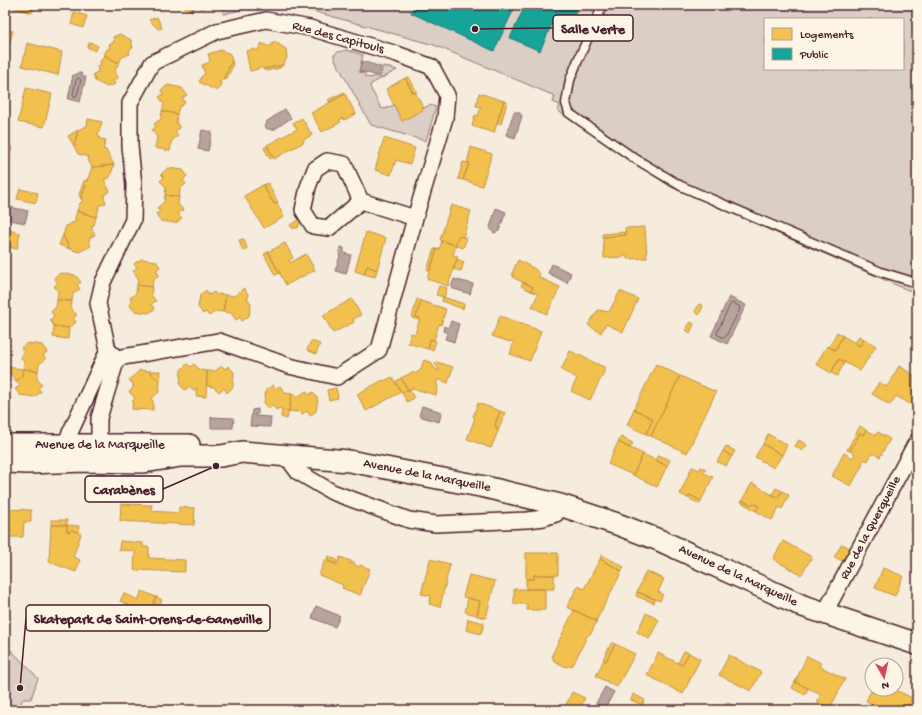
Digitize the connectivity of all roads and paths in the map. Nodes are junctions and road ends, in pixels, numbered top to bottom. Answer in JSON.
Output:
{"nodes":[{"id":1,"x":603,"y":5,"type":"edge"},
{"id":2,"x":361,"y":201,"type":"junction"},
{"id":3,"x":415,"y":218,"type":"junction"},
{"id":4,"x":917,"y":283,"type":"edge"},
{"id":5,"x":112,"y":354,"type":"junction"},
{"id":6,"x":917,"y":441,"type":"edge"},
{"id":7,"x":99,"y":444,"type":"junction"},
{"id":8,"x":5,"y":445,"type":"edge"},
{"id":9,"x":64,"y":446,"type":"junction"},
{"id":10,"x":242,"y":452,"type":"junction"},
{"id":11,"x":292,"y":455,"type":"junction"},
{"id":12,"x":86,"y":461,"type":"junction"},
{"id":13,"x":5,"y":462,"type":"edge"},
{"id":14,"x":560,"y":505,"type":"junction"},
{"id":15,"x":824,"y":614,"type":"junction"},
{"id":16,"x":917,"y":644,"type":"edge"}],
"edges":[{"from":1,"to":4,"type":"lane"},
{"from":2,"to":2,"type":"street"},
{"from":2,"to":3,"type":"street"},
{"from":3,"to":5,"type":"street","name":"Rue des Capitouls"},
{"from":3,"to":5,"type":"street","name":"Rue des Capitouls"},
{"from":5,"to":7,"type":"street","name":"Rue des Capitouls"},
{"from":5,"to":9,"type":"street"},
{"from":6,"to":15,"type":"street","name":"Rue de la Querqueille"},
{"from":7,"to":9,"type":"street","name":"Avenue de la Marqueille"},
{"from":7,"to":10,"type":"street","name":"Avenue de la Marqueille"},
{"from":7,"to":12,"type":"street"},
{"from":8,"to":9,"type":"street","name":"Avenue de la Marqueille"},
{"from":10,"to":11,"type":"street","name":"Avenue de la Marqueille"},
{"from":10,"to":12,"type":"street","name":"Avenue de la Marqueille"},
{"from":11,"to":14,"type":"street","name":"Avenue de la Marqueille"},
{"from":11,"to":14,"type":"street"},
{"from":12,"to":13,"type":"street","name":"Avenue de la Marqueille"},
{"from":14,"to":15,"type":"street","name":"Avenue de la Marqueille"},
{"from":15,"to":16,"type":"street","name":"Avenue de la Marqueille"}]}
